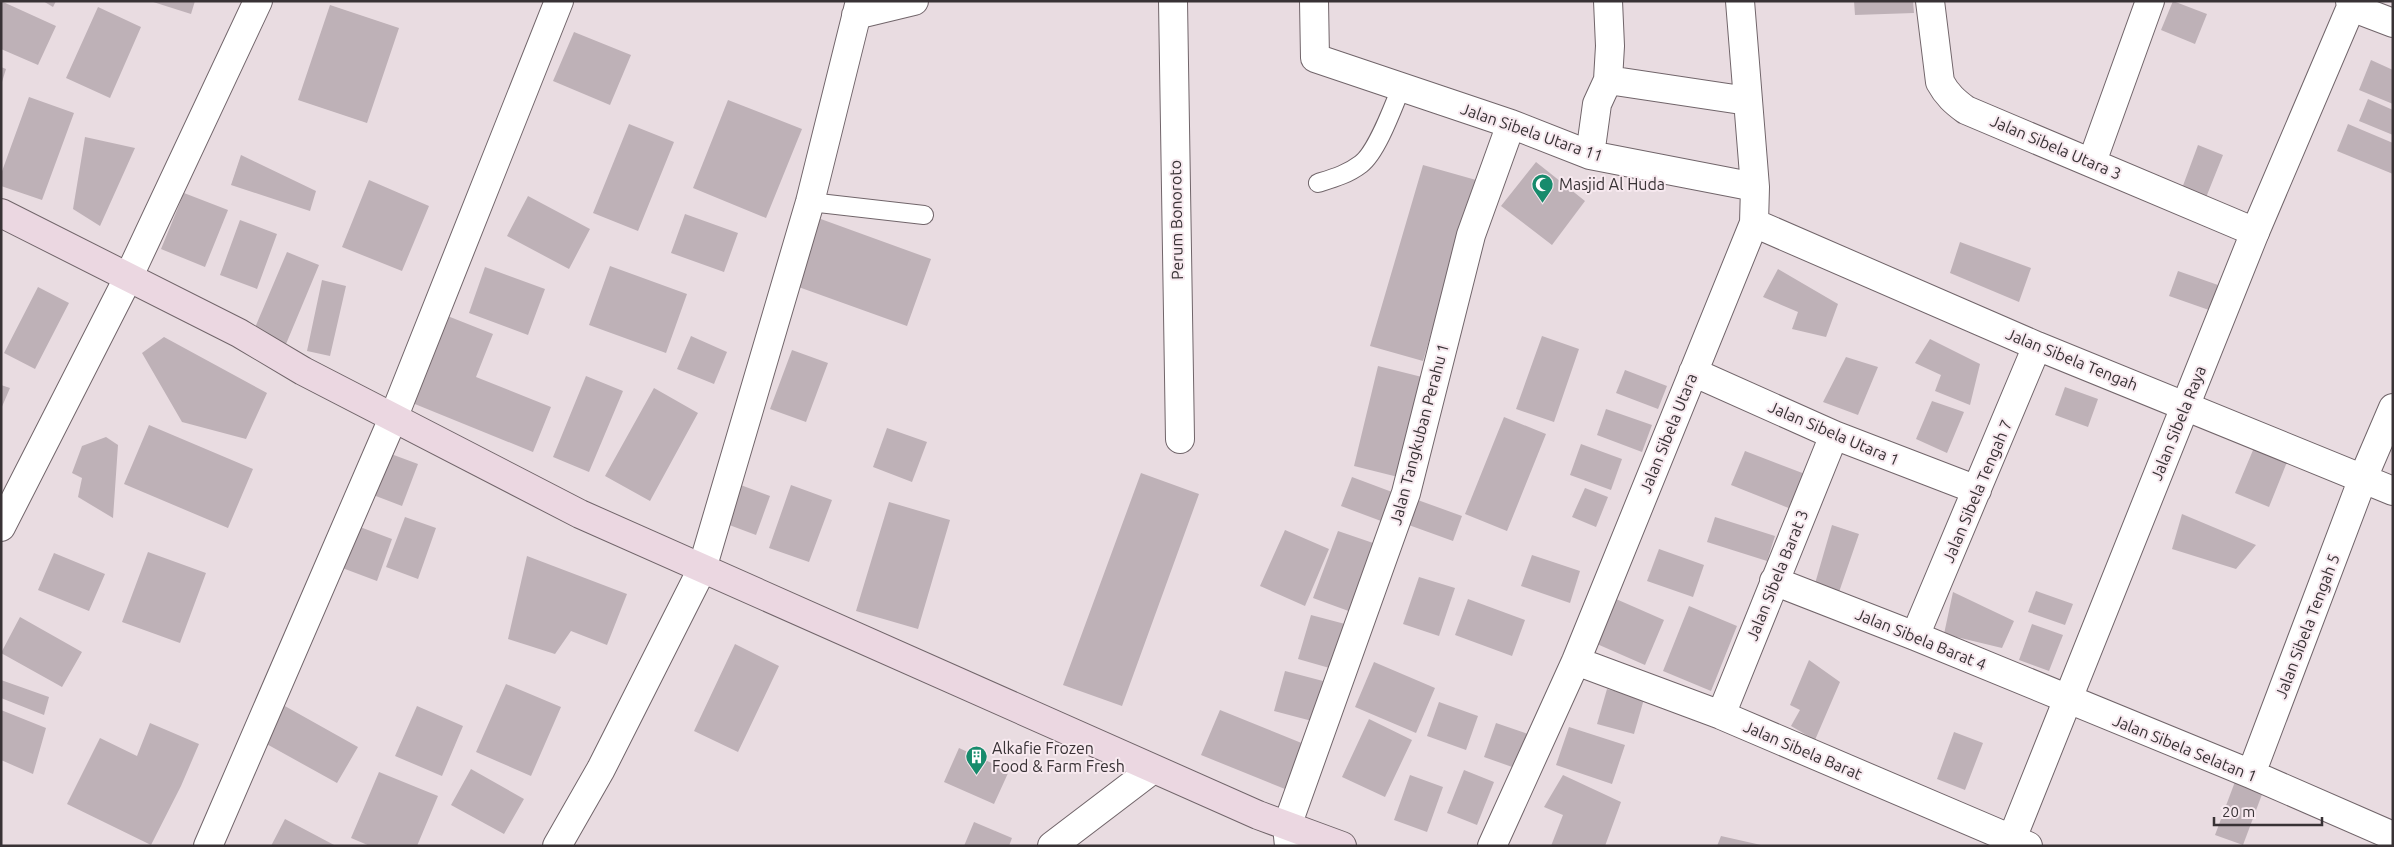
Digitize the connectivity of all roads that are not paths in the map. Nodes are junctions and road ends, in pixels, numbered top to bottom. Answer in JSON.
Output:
{"nodes":[{"id":1,"x":258,"y":1,"type":"edge"},
{"id":2,"x":559,"y":1,"type":"edge"},
{"id":3,"x":914,"y":1,"type":"edge"},
{"id":4,"x":1173,"y":1,"type":"edge"},
{"id":5,"x":1314,"y":1,"type":"edge"},
{"id":6,"x":1607,"y":1,"type":"edge"},
{"id":7,"x":1740,"y":1,"type":"edge"},
{"id":8,"x":1930,"y":1,"type":"edge"},
{"id":9,"x":2150,"y":1,"type":"edge"},
{"id":10,"x":2356,"y":5,"type":"edge"},
{"id":11,"x":858,"y":8,"type":"edge"},
{"id":12,"x":2393,"y":23,"type":"edge"},
{"id":13,"x":1608,"y":80,"type":"junction"},
{"id":14,"x":1401,"y":88,"type":"junction"},
{"id":15,"x":1748,"y":101,"type":"junction"},
{"id":16,"x":1511,"y":124,"type":"junction"},
{"id":17,"x":1590,"y":155,"type":"junction"},
{"id":18,"x":2092,"y":162,"type":"junction"},
{"id":19,"x":1318,"y":183,"type":"dead end"},
{"id":20,"x":1755,"y":187,"type":"junction"},
{"id":21,"x":810,"y":202,"type":"junction"},
{"id":22,"x":1,"y":213,"type":"edge"},
{"id":23,"x":924,"y":215,"type":"dead end"},
{"id":24,"x":1754,"y":224,"type":"junction"},
{"id":25,"x":2255,"y":232,"type":"junction"},
{"id":26,"x":128,"y":278,"type":"junction"},
{"id":27,"x":2037,"y":346,"type":"junction"},
{"id":28,"x":1693,"y":372,"type":"junction"},
{"id":29,"x":2186,"y":405,"type":"junction"},
{"id":30,"x":2393,"y":408,"type":"edge"},
{"id":31,"x":394,"y":416,"type":"junction"},
{"id":32,"x":1834,"y":435,"type":"junction"},
{"id":33,"x":1180,"y":439,"type":"dead end"},
{"id":34,"x":2382,"y":480,"type":"edge"},
{"id":35,"x":1977,"y":490,"type":"junction"},
{"id":36,"x":1,"y":527,"type":"edge"},
{"id":37,"x":702,"y":569,"type":"junction"},
{"id":38,"x":1774,"y":581,"type":"junction"},
{"id":39,"x":1915,"y":636,"type":"junction"},
{"id":40,"x":1576,"y":661,"type":"junction"},
{"id":41,"x":2067,"y":700,"type":"junction"},
{"id":42,"x":1721,"y":715,"type":"junction"},
{"id":43,"x":1159,"y":771,"type":"junction"},
{"id":44,"x":2250,"y":774,"type":"junction"},
{"id":45,"x":2388,"y":832,"type":"edge"},
{"id":46,"x":1288,"y":836,"type":"edge"},
{"id":47,"x":2016,"y":844,"type":"edge"},
{"id":48,"x":208,"y":846,"type":"edge"},
{"id":49,"x":557,"y":846,"type":"edge"},
{"id":50,"x":1052,"y":846,"type":"edge"},
{"id":51,"x":1342,"y":846,"type":"edge"},
{"id":52,"x":1492,"y":846,"type":"edge"}],
"edges":[{"from":1,"to":26,"type":"street"},
{"from":2,"to":31,"type":"street"},
{"from":3,"to":11,"type":"street"},
{"from":4,"to":33,"type":"street","name":"Perum Bonoroto"},
{"from":5,"to":14,"type":"street","name":"Jalan Sibela Utara 11"},
{"from":6,"to":13,"type":"street"},
{"from":7,"to":15,"type":"street","name":"Jalan Sibela Utara"},
{"from":8,"to":18,"type":"street","name":"Jalan Sibela Utara 3"},
{"from":9,"to":18,"type":"street"},
{"from":10,"to":12,"type":"street"},
{"from":10,"to":25,"type":"street","name":"Jalan Sibela Raya"},
{"from":11,"to":21,"type":"street"},
{"from":13,"to":15,"type":"street"},
{"from":13,"to":17,"type":"street"},
{"from":14,"to":16,"type":"street","name":"Jalan Sibela Utara 11"},
{"from":14,"to":19,"type":"lane"},
{"from":15,"to":20,"type":"street","name":"Jalan Sibela Utara"},
{"from":16,"to":17,"type":"street","name":"Jalan Sibela Utara 11"},
{"from":16,"to":46,"type":"street","name":"Jalan Tangkuban Perahu 1"},
{"from":17,"to":20,"type":"street","name":"Jalan Sibela Utara 11"},
{"from":18,"to":25,"type":"street","name":"Jalan Sibela Utara 3"},
{"from":20,"to":24,"type":"street","name":"Jalan Sibela Utara"},
{"from":21,"to":23,"type":"lane"},
{"from":21,"to":37,"type":"street"},
{"from":22,"to":26,"type":"main road"},
{"from":24,"to":27,"type":"street","name":"Jalan Sibela Tengah"},
{"from":24,"to":28,"type":"street","name":"Jalan Sibela Utara"},
{"from":25,"to":29,"type":"street","name":"Jalan Sibela Raya"},
{"from":26,"to":31,"type":"main road"},
{"from":26,"to":36,"type":"street"},
{"from":27,"to":29,"type":"street","name":"Jalan Sibela Tengah"},
{"from":27,"to":35,"type":"street","name":"Jalan Sibela Tengah 7"},
{"from":28,"to":32,"type":"street","name":"Jalan Sibela Utara 1"},
{"from":28,"to":40,"type":"street","name":"Jalan Sibela Utara"},
{"from":29,"to":34,"type":"street","name":"Jalan Sibela Tengah"},
{"from":29,"to":41,"type":"street","name":"Jalan Sibela Raya"},
{"from":30,"to":34,"type":"street","name":"Jalan Sibela Tengah 5"},
{"from":31,"to":37,"type":"main road"},
{"from":31,"to":48,"type":"street"},
{"from":32,"to":35,"type":"street","name":"Jalan Sibela Utara 1"},
{"from":32,"to":38,"type":"street","name":"Jalan Sibela Barat 3"},
{"from":34,"to":44,"type":"street","name":"Jalan Sibela Tengah 5"},
{"from":35,"to":39,"type":"street","name":"Jalan Sibela Tengah 7"},
{"from":37,"to":43,"type":"main road"},
{"from":37,"to":49,"type":"street"},
{"from":38,"to":39,"type":"street","name":"Jalan Sibela Barat 4"},
{"from":38,"to":42,"type":"street","name":"Jalan Sibela Barat 3"},
{"from":39,"to":41,"type":"street","name":"Jalan Sibela Barat 4"},
{"from":40,"to":42,"type":"street","name":"Jalan Sibela Barat"},
{"from":40,"to":52,"type":"street","name":"Jalan Sibela Utara"},
{"from":41,"to":44,"type":"street","name":"Jalan Sibela Selatan 1"},
{"from":41,"to":47,"type":"street","name":"Jalan Sibela Raya"},
{"from":42,"to":47,"type":"street","name":"Jalan Sibela Barat"},
{"from":43,"to":46,"type":"main road"},
{"from":43,"to":50,"type":"street"},
{"from":44,"to":45,"type":"street","name":"Jalan Sibela Selatan 1"},
{"from":46,"to":51,"type":"main road"}]}
